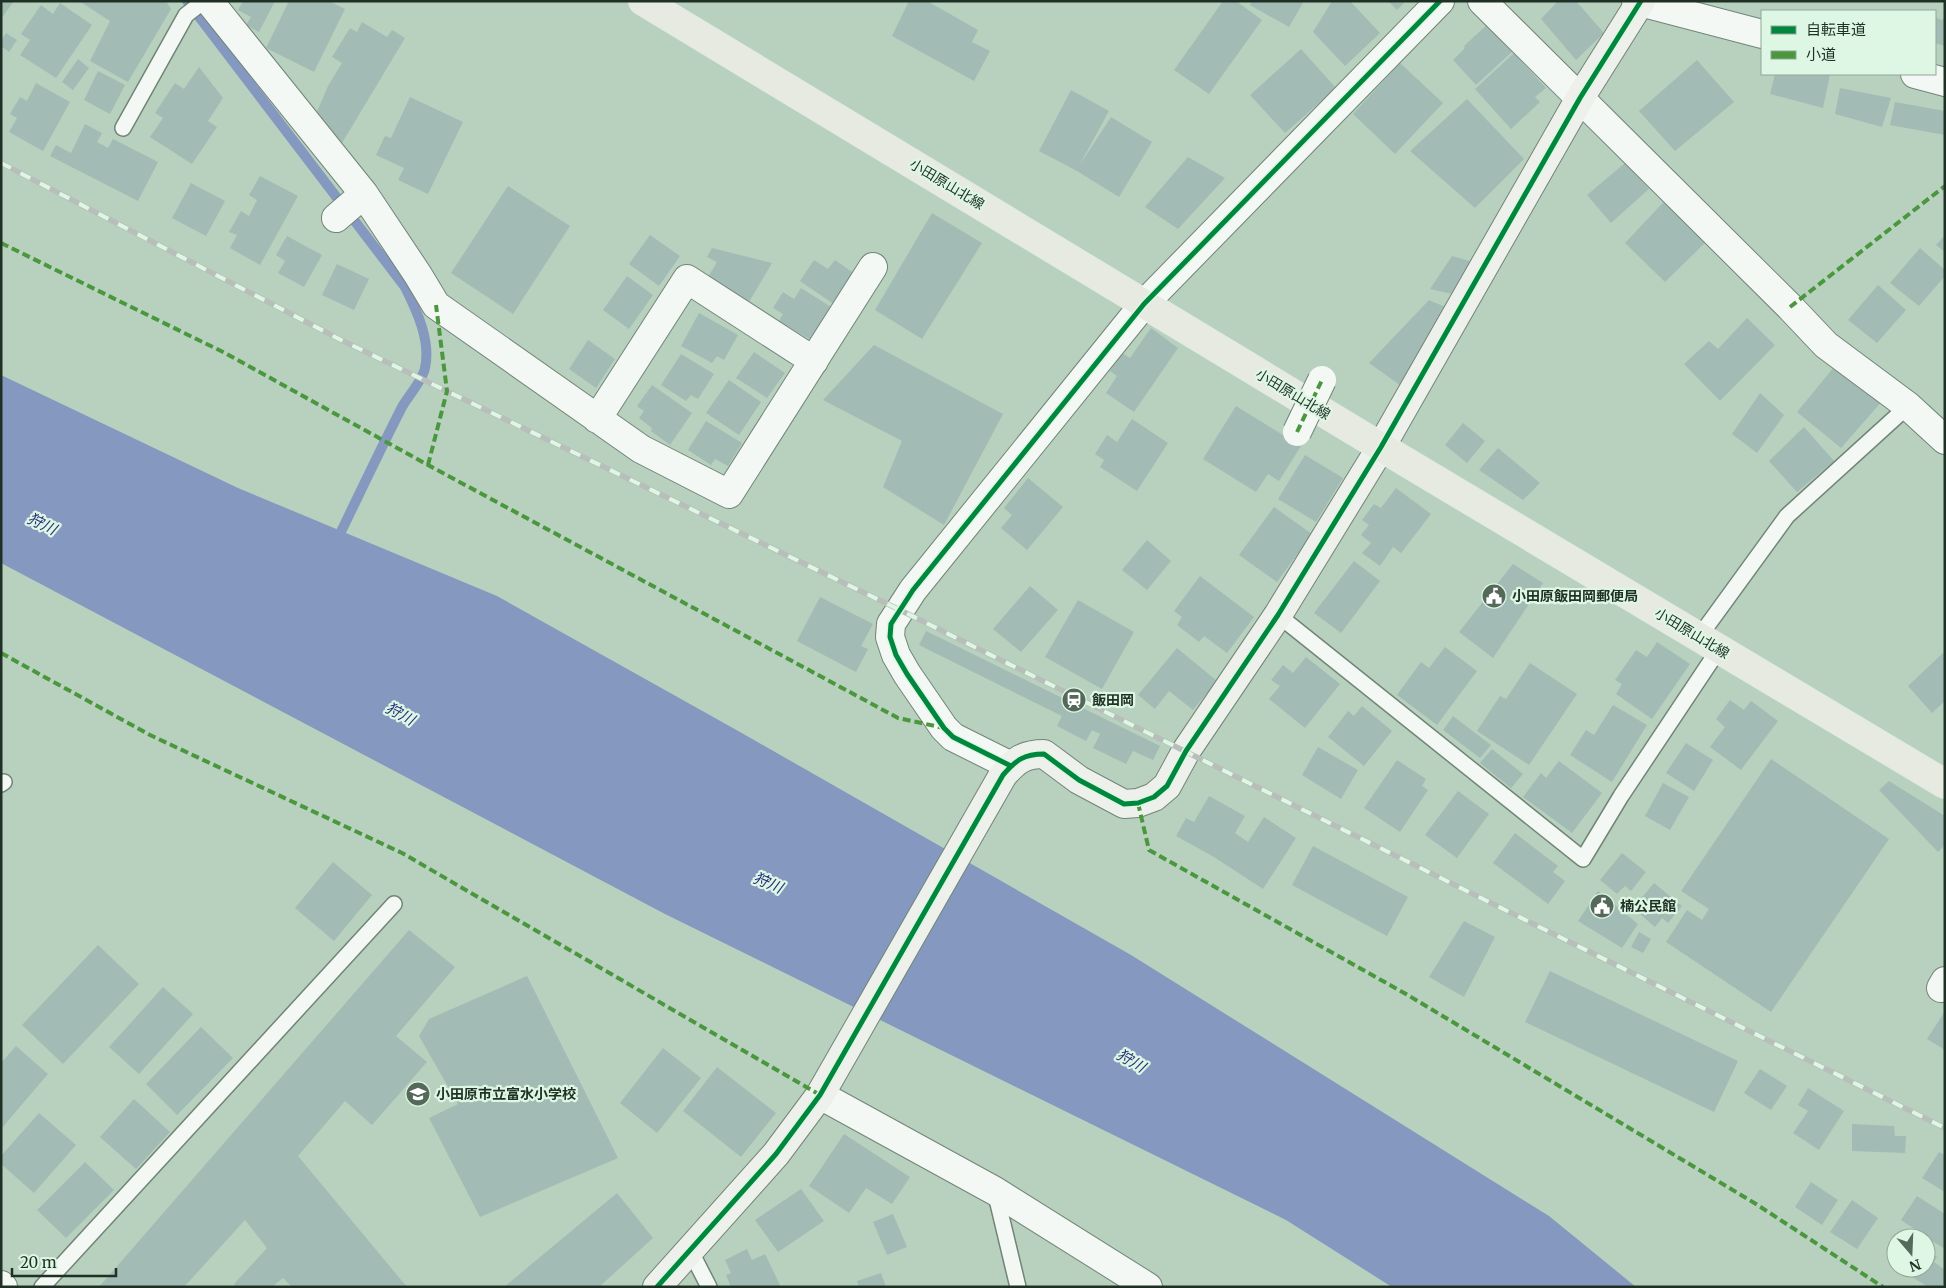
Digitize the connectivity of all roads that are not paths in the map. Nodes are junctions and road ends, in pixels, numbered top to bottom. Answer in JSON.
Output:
{"nodes":[{"id":1,"x":204,"y":1,"type":"edge"},
{"id":2,"x":209,"y":1,"type":"edge"},
{"id":3,"x":643,"y":1,"type":"edge"},
{"id":4,"x":1440,"y":1,"type":"edge"},
{"id":5,"x":1482,"y":1,"type":"edge"},
{"id":6,"x":1639,"y":2,"type":"edge"},
{"id":7,"x":1761,"y":34,"type":"edge"},
{"id":8,"x":1918,"y":75,"type":"edge"},
{"id":9,"x":1945,"y":82,"type":"edge"},
{"id":10,"x":1580,"y":98,"type":"junction"},
{"id":11,"x":123,"y":128,"type":"dead end"},
{"id":12,"x":364,"y":194,"type":"junction"},
{"id":13,"x":336,"y":218,"type":"dead end"},
{"id":14,"x":873,"y":267,"type":"dead end"},
{"id":15,"x":1144,"y":304,"type":"junction"},
{"id":16,"x":814,"y":361,"type":"junction"},
{"id":17,"x":1322,"y":380,"type":"dead end"},
{"id":18,"x":1908,"y":406,"type":"junction"},
{"id":19,"x":597,"y":419,"type":"junction"},
{"id":20,"x":1297,"y":432,"type":"dead end"},
{"id":21,"x":1945,"y":440,"type":"edge"},
{"id":22,"x":1380,"y":447,"type":"junction"},
{"id":23,"x":1278,"y":615,"type":"junction"},
{"id":24,"x":1709,"y":643,"type":"junction"},
{"id":25,"x":1007,"y":771,"type":"junction"},
{"id":26,"x":1945,"y":784,"type":"edge"},
{"id":27,"x":394,"y":904,"type":"dead end"},
{"id":28,"x":820,"y":1095,"type":"junction"},
{"id":29,"x":995,"y":1191,"type":"junction"},
{"id":30,"x":690,"y":1250,"type":"junction"},
{"id":31,"x":42,"y":1287,"type":"edge"},
{"id":32,"x":657,"y":1287,"type":"edge"},
{"id":33,"x":709,"y":1287,"type":"edge"},
{"id":34,"x":1018,"y":1287,"type":"edge"},
{"id":35,"x":1148,"y":1287,"type":"edge"}],
"edges":[{"from":1,"to":11,"type":"lane"},
{"from":2,"to":12,"type":"street"},
{"from":3,"to":15,"type":"main road","name":"小田原山北線"},
{"from":4,"to":15,"type":"street"},
{"from":5,"to":10,"type":"street"},
{"from":6,"to":7,"type":"street"},
{"from":6,"to":10,"type":"street"},
{"from":8,"to":9,"type":"street"},
{"from":10,"to":18,"type":"street"},
{"from":10,"to":22,"type":"street"},
{"from":12,"to":13,"type":"street"},
{"from":12,"to":19,"type":"street"},
{"from":14,"to":16,"type":"street"},
{"from":15,"to":22,"type":"main road","name":"小田原山北線"},
{"from":15,"to":25,"type":"street"},
{"from":16,"to":19,"type":"street"},
{"from":16,"to":19,"type":"street"},
{"from":17,"to":20,"type":"street","bridge":true},
{"from":18,"to":21,"type":"street"},
{"from":18,"to":24,"type":"lane"},
{"from":22,"to":23,"type":"street"},
{"from":22,"to":24,"type":"main road","name":"小田原山北線"},
{"from":23,"to":24,"type":"lane"},
{"from":23,"to":25,"type":"street"},
{"from":24,"to":26,"type":"main road","name":"小田原山北線"},
{"from":25,"to":28,"type":"street"},
{"from":27,"to":31,"type":"lane"},
{"from":28,"to":29,"type":"street"},
{"from":28,"to":30,"type":"street"},
{"from":29,"to":34,"type":"lane"},
{"from":29,"to":35,"type":"street"},
{"from":30,"to":32,"type":"street"},
{"from":30,"to":33,"type":"lane"}]}
